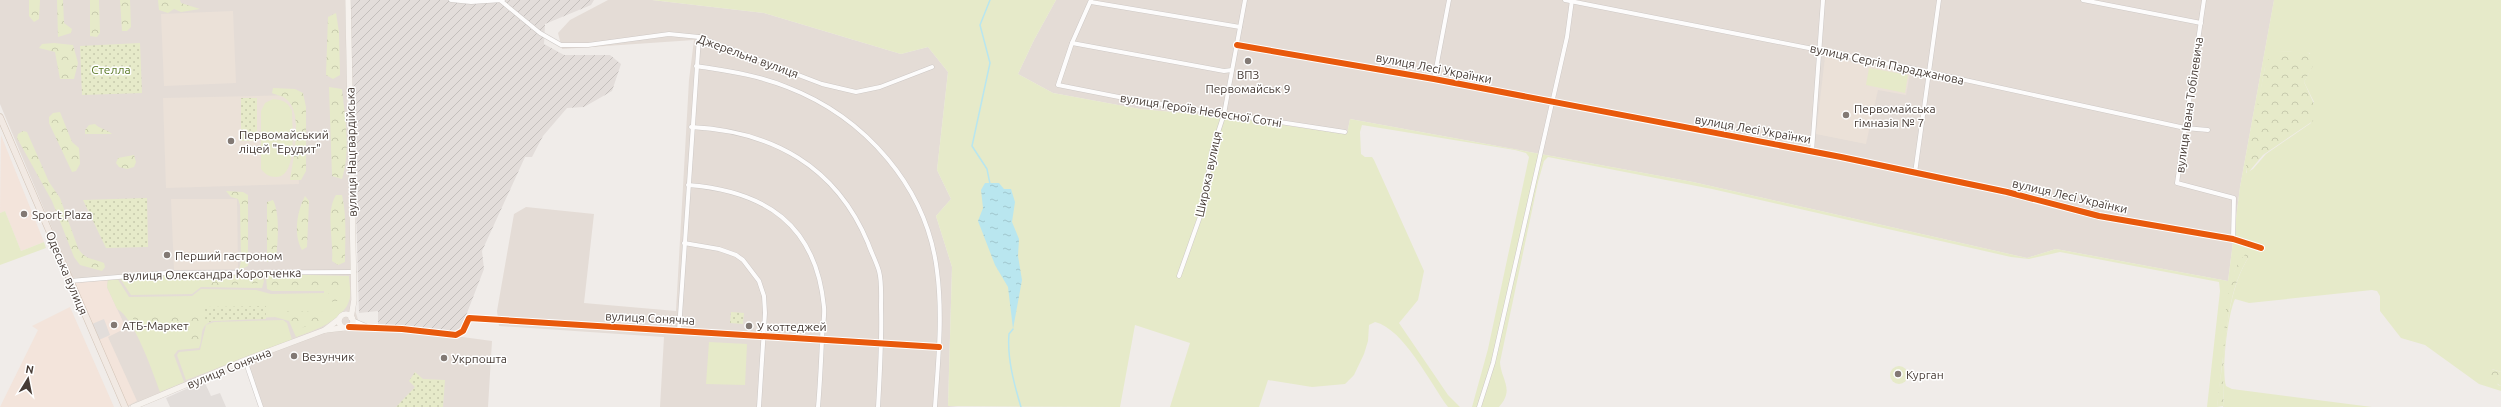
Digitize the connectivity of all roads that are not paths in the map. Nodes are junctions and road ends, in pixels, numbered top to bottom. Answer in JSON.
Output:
{"nodes":[{"id":1,"x":348,"y":0,"type":"edge"},
{"id":2,"x":451,"y":0,"type":"edge"},
{"id":3,"x":501,"y":0,"type":"edge"},
{"id":4,"x":505,"y":0,"type":"edge"},
{"id":5,"x":1245,"y":0,"type":"edge"},
{"id":6,"x":1449,"y":0,"type":"edge"},
{"id":7,"x":1565,"y":0,"type":"edge"},
{"id":8,"x":1823,"y":0,"type":"edge"},
{"id":9,"x":1939,"y":0,"type":"edge"},
{"id":10,"x":2083,"y":0,"type":"edge"},
{"id":11,"x":2204,"y":0,"type":"edge"},
{"id":12,"x":1091,"y":1,"type":"edge"},
{"id":13,"x":1572,"y":1,"type":"edge"},
{"id":14,"x":2201,"y":23,"type":"junction"},
{"id":15,"x":1240,"y":27,"type":"junction"},
{"id":16,"x":699,"y":36,"type":"junction"},
{"id":17,"x":1072,"y":43,"type":"junction"},
{"id":18,"x":1237,"y":45,"type":"junction"},
{"id":19,"x":1821,"y":51,"type":"junction"},
{"id":20,"x":696,"y":66,"type":"junction"},
{"id":21,"x":932,"y":67,"type":"dead end"},
{"id":22,"x":1232,"y":70,"type":"junction"},
{"id":23,"x":1929,"y":72,"type":"junction"},
{"id":24,"x":1434,"y":79,"type":"junction"},
{"id":25,"x":1551,"y":102,"type":"junction"},
{"id":26,"x":1224,"y":114,"type":"junction"},
{"id":27,"x":0,"y":117,"type":"edge"},
{"id":28,"x":691,"y":127,"type":"junction"},
{"id":29,"x":2185,"y":128,"type":"junction"},
{"id":30,"x":2208,"y":130,"type":"dead end"},
{"id":31,"x":1345,"y":132,"type":"dead end"},
{"id":32,"x":1812,"y":151,"type":"junction"},
{"id":33,"x":1915,"y":173,"type":"junction"},
{"id":34,"x":688,"y":185,"type":"junction"},
{"id":35,"x":2233,"y":239,"type":"junction"},
{"id":36,"x":684,"y":243,"type":"junction"},
{"id":37,"x":2261,"y":248,"type":"dead end"},
{"id":38,"x":354,"y":272,"type":"junction"},
{"id":39,"x":1179,"y":276,"type":"dead end"},
{"id":40,"x":70,"y":281,"type":"junction"},
{"id":41,"x":354,"y":305,"type":"junction"},
{"id":42,"x":341,"y":317,"type":"junction"},
{"id":43,"x":352,"y":319,"type":"junction"},
{"id":44,"x":346,"y":327,"type":"junction"},
{"id":45,"x":370,"y":327,"type":"junction"},
{"id":46,"x":325,"y":330,"type":"junction"},
{"id":47,"x":679,"y":330,"type":"junction"},
{"id":48,"x":764,"y":336,"type":"junction"},
{"id":49,"x":822,"y":339,"type":"junction"},
{"id":50,"x":883,"y":342,"type":"junction"},
{"id":51,"x":939,"y":347,"type":"junction"},
{"id":52,"x":245,"y":360,"type":"junction"},
{"id":53,"x":125,"y":407,"type":"edge"},
{"id":54,"x":133,"y":407,"type":"edge"},
{"id":55,"x":261,"y":407,"type":"edge"},
{"id":56,"x":759,"y":407,"type":"edge"},
{"id":57,"x":818,"y":407,"type":"edge"},
{"id":58,"x":878,"y":407,"type":"edge"},
{"id":59,"x":934,"y":407,"type":"edge"},
{"id":60,"x":1479,"y":407,"type":"edge"}],
"edges":[{"from":1,"to":38,"type":"street","name":"вулиця Нацгвардійська"},
{"from":2,"to":3,"type":"street"},
{"from":3,"to":4,"type":"street"},
{"from":3,"to":16,"type":"street","name":"Джерельна вулиця"},
{"from":5,"to":15,"type":"street","name":"Широка вулиця"},
{"from":6,"to":24,"type":"street"},
{"from":7,"to":13,"type":"street","name":"вулиця Сергія Параджанова"},
{"from":8,"to":19,"type":"street"},
{"from":9,"to":23,"type":"street"},
{"from":10,"to":14,"type":"street"},
{"from":11,"to":14,"type":"street","name":"вулиця Івана Тобілевича"},
{"from":12,"to":15,"type":"street"},
{"from":12,"to":17,"type":"street"},
{"from":13,"to":19,"type":"street","name":"вулиця Сергія Параджанова"},
{"from":13,"to":25,"type":"street"},
{"from":14,"to":29,"type":"street","name":"вулиця Івана Тобілевича"},
{"from":15,"to":18,"type":"street","name":"Широка вулиця"},
{"from":16,"to":20,"type":"street"},
{"from":16,"to":21,"type":"street","name":"Джерельна вулиця"},
{"from":17,"to":22,"type":"street"},
{"from":17,"to":26,"type":"street","name":"вулиця Героїв Небесної Сотні"},
{"from":18,"to":22,"type":"street","name":"Широка вулиця"},
{"from":18,"to":24,"type":"street","name":"вулиця Лесі Українки"},
{"from":19,"to":23,"type":"street","name":"вулиця Сергія Параджанова"},
{"from":19,"to":32,"type":"street"},
{"from":20,"to":28,"type":"street"},
{"from":20,"to":51,"type":"street"},
{"from":22,"to":26,"type":"street","name":"Широка вулиця"},
{"from":23,"to":29,"type":"street","name":"вулиця Сергія Параджанова"},
{"from":23,"to":33,"type":"street"},
{"from":24,"to":25,"type":"street","name":"вулиця Лесі Українки"},
{"from":25,"to":32,"type":"street","name":"вулиця Лесі Українки"},
{"from":25,"to":60,"type":"street"},
{"from":26,"to":31,"type":"street","name":"вулиця Героїв Небесної Сотні"},
{"from":26,"to":39,"type":"street","name":"Широка вулиця"},
{"from":27,"to":40,"type":"main road","name":"Одеська вулиця"},
{"from":28,"to":34,"type":"street"},
{"from":28,"to":50,"type":"street"},
{"from":29,"to":30,"type":"street","name":"вулиця Сергія Параджанова"},
{"from":29,"to":35,"type":"street","name":"вулиця Івана Тобілевича"},
{"from":32,"to":33,"type":"street","name":"вулиця Лесі Українки"},
{"from":33,"to":35,"type":"street","name":"вулиця Лесі Українки"},
{"from":34,"to":36,"type":"street"},
{"from":34,"to":49,"type":"street"},
{"from":35,"to":37,"type":"street","name":"вулиця Лесі Українки"},
{"from":36,"to":47,"type":"street"},
{"from":36,"to":48,"type":"street"},
{"from":38,"to":40,"type":"street","name":"вулиця Олександра Коротченка"},
{"from":38,"to":41,"type":"street","name":"вулиця Нацгвардійська"},
{"from":40,"to":53,"type":"main road","name":"Одеська вулиця"},
{"from":41,"to":42,"type":"street"},
{"from":41,"to":43,"type":"street","name":"вулиця Нацгвардійська"},
{"from":42,"to":43,"type":"street"},
{"from":42,"to":44,"type":"street"},
{"from":42,"to":46,"type":"street","name":"вулиця Сонячна"},
{"from":43,"to":44,"type":"street","name":"вулиця Нацгвардійська"},
{"from":43,"to":45,"type":"street","name":"вулиця Сонячна"},
{"from":44,"to":45,"type":"street","name":"вулиця Сонячна"},
{"from":44,"to":46,"type":"street","name":"вулиця Сонячна"},
{"from":45,"to":47,"type":"street","name":"вулиця Сонячна"},
{"from":46,"to":52,"type":"street","name":"вулиця Сонячна"},
{"from":47,"to":48,"type":"street","name":"вулиця Сонячна"},
{"from":48,"to":49,"type":"street","name":"вулиця Сонячна"},
{"from":48,"to":56,"type":"street"},
{"from":49,"to":50,"type":"street","name":"вулиця Сонячна"},
{"from":49,"to":57,"type":"street"},
{"from":50,"to":51,"type":"street","name":"вулиця Сонячна"},
{"from":50,"to":58,"type":"street"},
{"from":51,"to":59,"type":"street"},
{"from":52,"to":54,"type":"street","name":"вулиця Сонячна"},
{"from":52,"to":55,"type":"street"}]}
